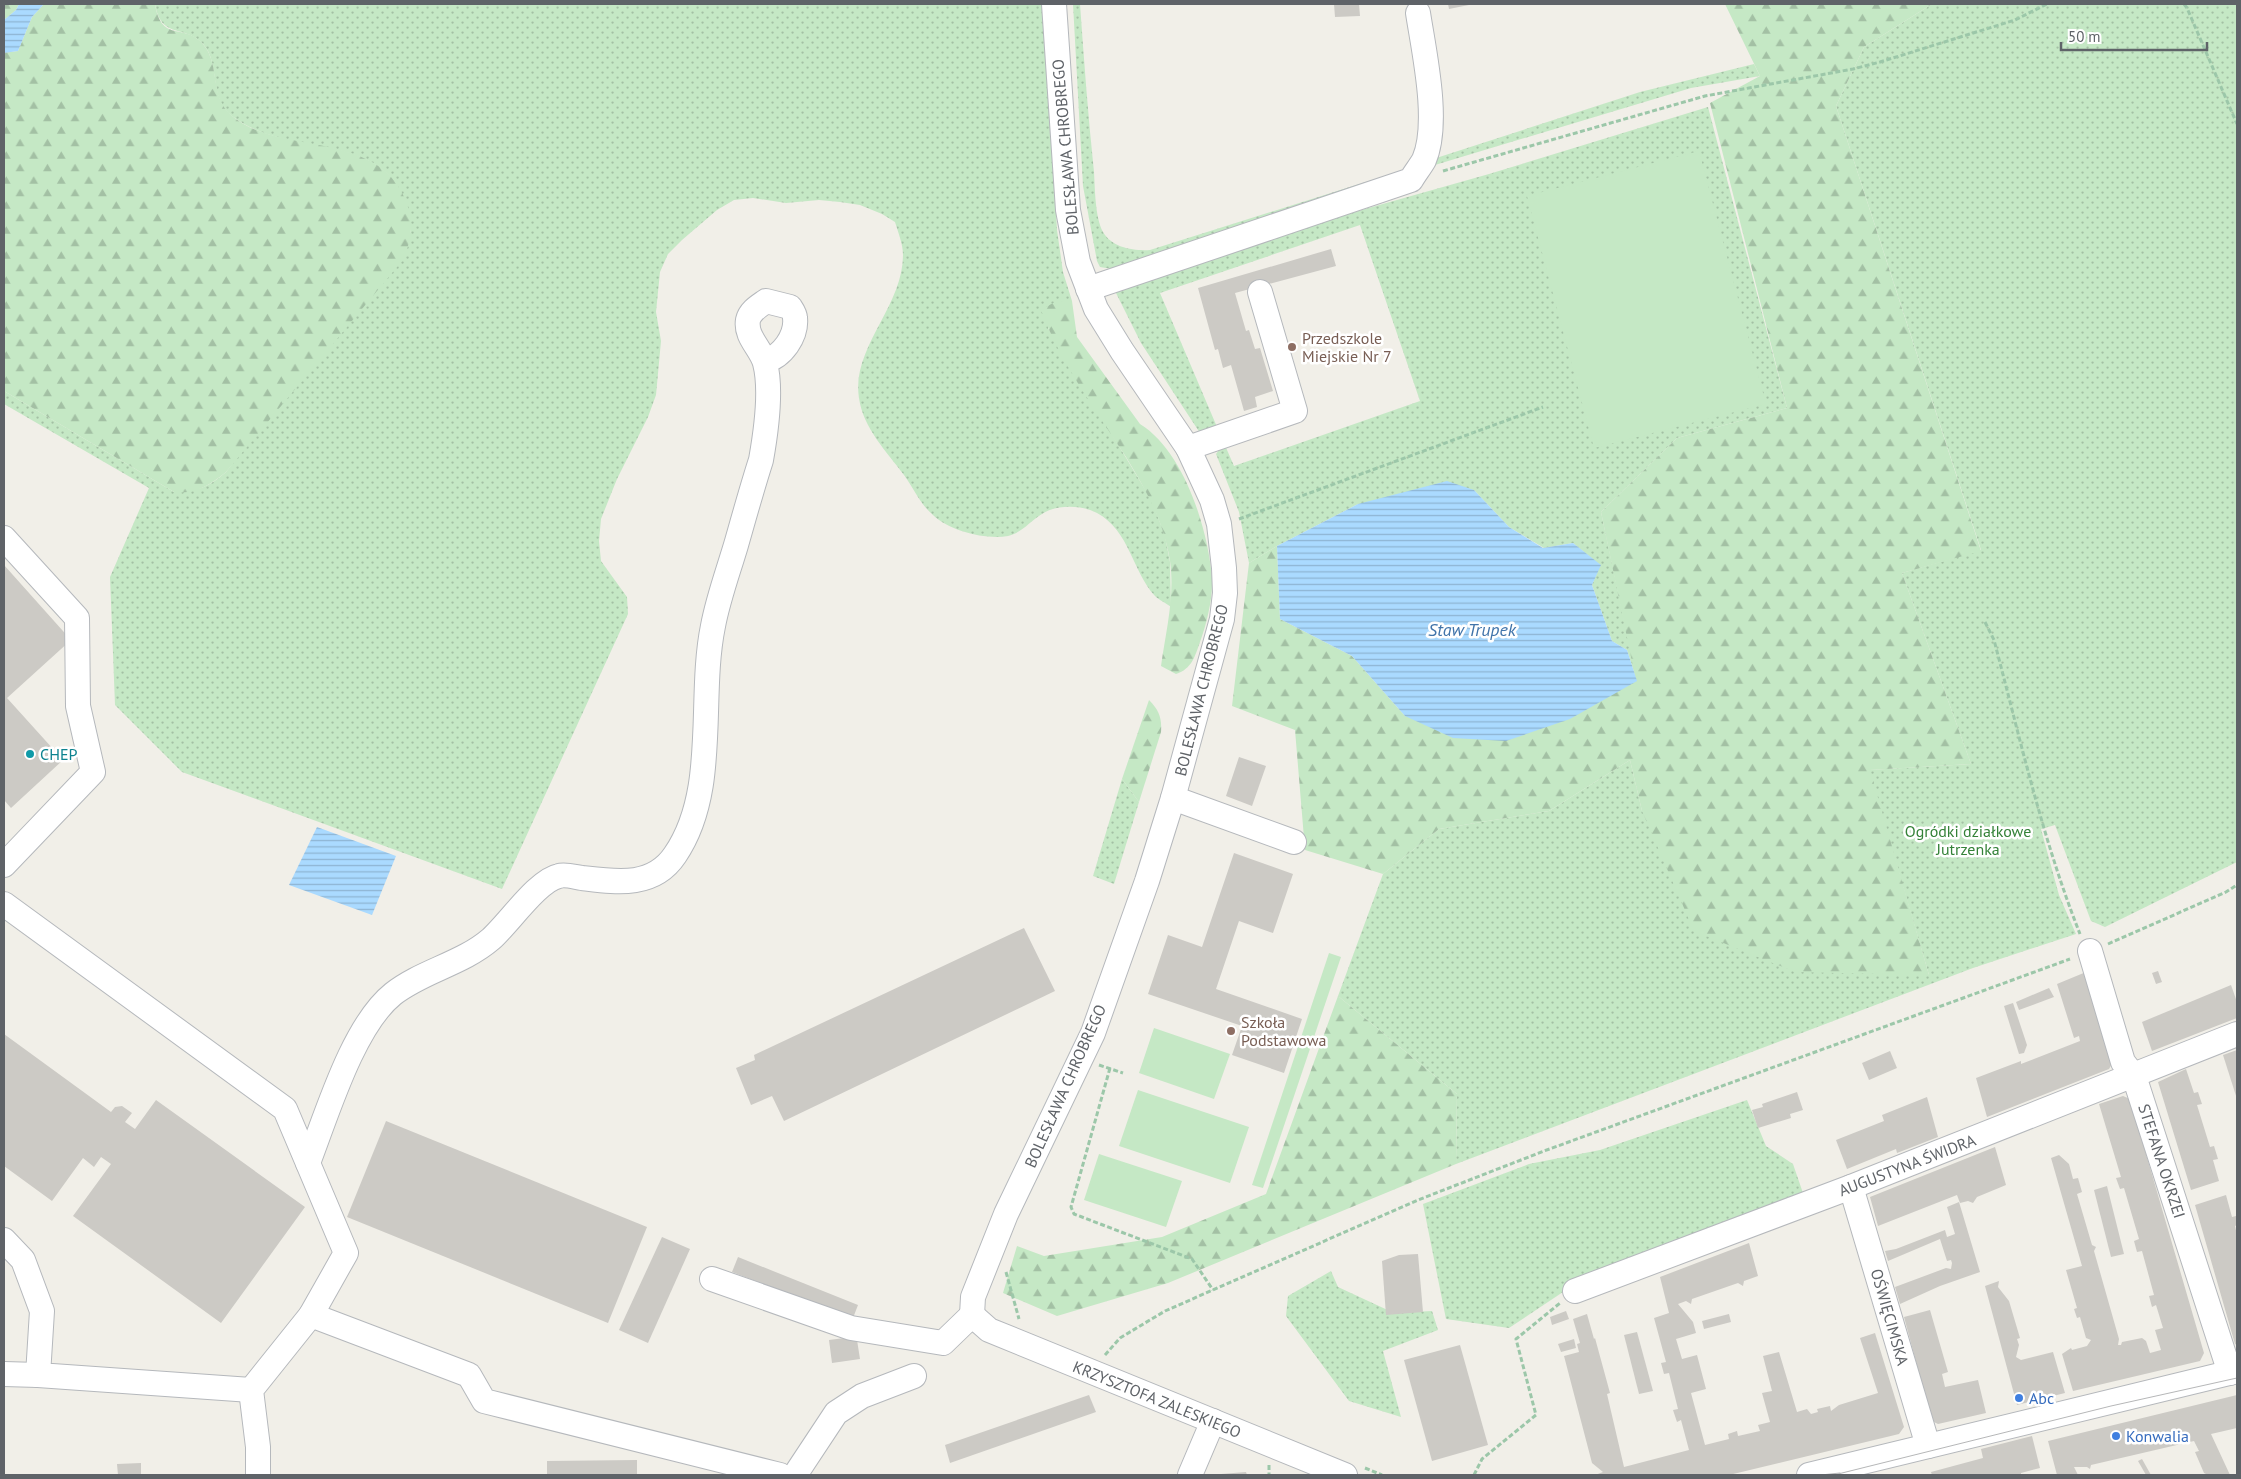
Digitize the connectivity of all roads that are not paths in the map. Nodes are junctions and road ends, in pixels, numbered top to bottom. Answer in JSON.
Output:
{"nodes":[{"id":1,"x":1054,"y":4,"type":"edge"},
{"id":2,"x":1418,"y":13,"type":"dead end"},
{"id":3,"x":1088,"y":289,"type":"junction"},
{"id":4,"x":1260,"y":292,"type":"dead end"},
{"id":5,"x":765,"y":361,"type":"dead end"},
{"id":6,"x":1188,"y":448,"type":"junction"},
{"id":7,"x":4,"y":538,"type":"edge"},
{"id":8,"x":1173,"y":798,"type":"junction"},
{"id":9,"x":1294,"y":842,"type":"dead end"},
{"id":10,"x":4,"y":865,"type":"edge"},
{"id":11,"x":4,"y":904,"type":"edge"},
{"id":12,"x":2090,"y":951,"type":"road end"},
{"id":13,"x":2237,"y":1034,"type":"edge"},
{"id":14,"x":2134,"y":1076,"type":"junction"},
{"id":15,"x":308,"y":1163,"type":"junction"},
{"id":16,"x":1852,"y":1187,"type":"junction"},
{"id":17,"x":4,"y":1240,"type":"edge"},
{"id":18,"x":712,"y":1279,"type":"dead end"},
{"id":19,"x":1575,"y":1291,"type":"road end"},
{"id":20,"x":311,"y":1315,"type":"junction"},
{"id":21,"x":972,"y":1315,"type":"junction"},
{"id":22,"x":2233,"y":1372,"type":"edge"},
{"id":23,"x":4,"y":1374,"type":"edge"},
{"id":24,"x":38,"y":1375,"type":"junction"},
{"id":25,"x":914,"y":1376,"type":"dead end"},
{"id":26,"x":250,"y":1390,"type":"junction"},
{"id":27,"x":1213,"y":1421,"type":"junction"},
{"id":28,"x":1928,"y":1446,"type":"junction"},
{"id":29,"x":258,"y":1475,"type":"edge"},
{"id":30,"x":780,"y":1475,"type":"edge"},
{"id":31,"x":795,"y":1475,"type":"edge"},
{"id":32,"x":1190,"y":1475,"type":"edge"},
{"id":33,"x":1345,"y":1475,"type":"edge"},
{"id":34,"x":1808,"y":1475,"type":"edge"}],
"edges":[{"from":1,"to":3,"type":"street","name":"BOLESŁAWA CHROBREGO"},
{"from":2,"to":3,"type":"street"},
{"from":3,"to":6,"type":"street","name":"BOLESŁAWA CHROBREGO"},
{"from":4,"to":6,"type":"street"},
{"from":5,"to":15,"type":"street"},
{"from":6,"to":8,"type":"street","name":"BOLESŁAWA CHROBREGO"},
{"from":7,"to":10,"type":"street"},
{"from":8,"to":9,"type":"street"},
{"from":8,"to":21,"type":"street","name":"BOLESŁAWA CHROBREGO"},
{"from":11,"to":15,"type":"street"},
{"from":12,"to":14,"type":"street","name":"STEFANA OKRZEI"},
{"from":13,"to":14,"type":"street","name":"AUGUSTYNA ŚWIDRA"},
{"from":14,"to":16,"type":"street","name":"AUGUSTYNA ŚWIDRA"},
{"from":14,"to":22,"type":"street","name":"STEFANA OKRZEI"},
{"from":15,"to":20,"type":"street"},
{"from":16,"to":19,"type":"street","name":"AUGUSTYNA ŚWIDRA"},
{"from":16,"to":28,"type":"street","name":"OŚWIĘCIMSKA"},
{"from":17,"to":24,"type":"street"},
{"from":18,"to":21,"type":"street"},
{"from":20,"to":26,"type":"street"},
{"from":20,"to":30,"type":"street"},
{"from":21,"to":27,"type":"street","name":"KRZYSZTOFA ZALESKIEGO"},
{"from":22,"to":28,"type":"street"},
{"from":23,"to":24,"type":"street"},
{"from":24,"to":26,"type":"street"},
{"from":25,"to":31,"type":"street"},
{"from":26,"to":29,"type":"street"},
{"from":27,"to":32,"type":"street"},
{"from":27,"to":33,"type":"street","name":"KRZYSZTOFA ZALESKIEGO"},
{"from":28,"to":34,"type":"street"}]}
